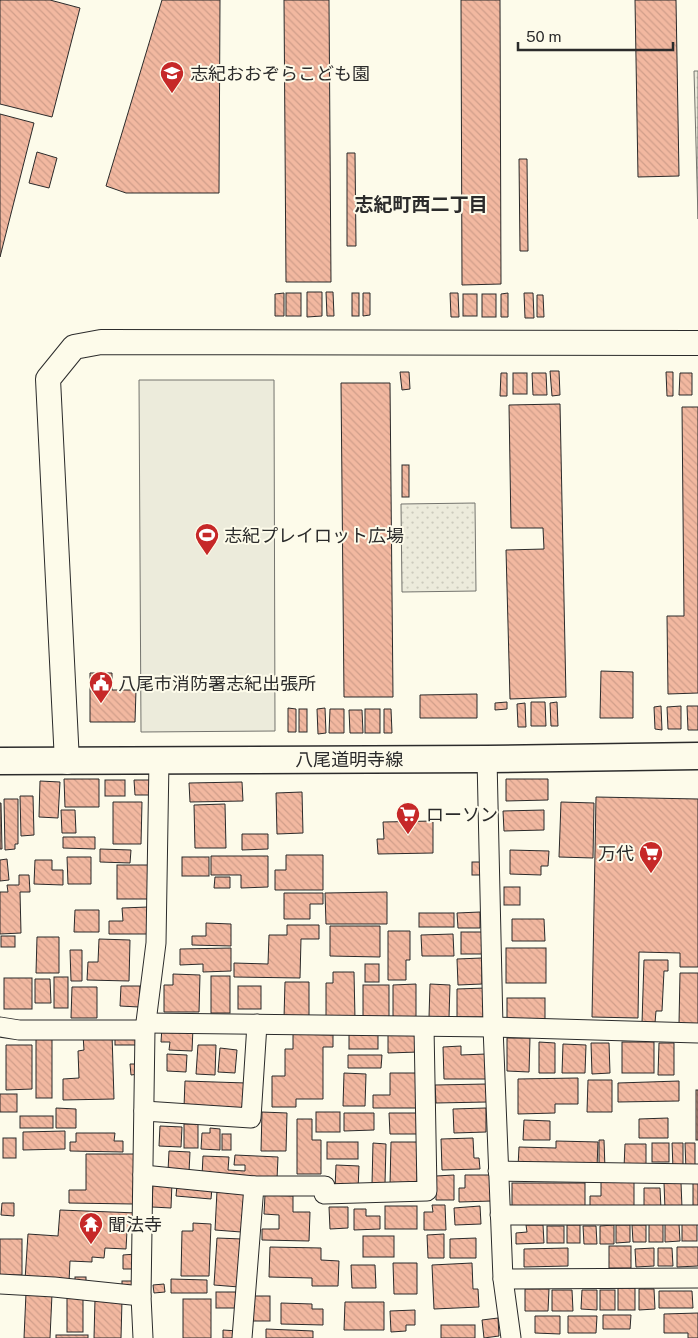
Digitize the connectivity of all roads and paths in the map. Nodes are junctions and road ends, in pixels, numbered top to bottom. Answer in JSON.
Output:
{"nodes":[{"id":1,"x":698,"y":343,"type":"edge"},
{"id":2,"x":698,"y":756,"type":"edge"},
{"id":3,"x":487,"y":758,"type":"junction"},
{"id":4,"x":160,"y":760,"type":"junction"},
{"id":5,"x":0,"y":762,"type":"edge"},
{"id":6,"x":67,"y":762,"type":"junction"},
{"id":7,"x":257,"y":1024,"type":"junction"},
{"id":8,"x":145,"y":1026,"type":"junction"},
{"id":9,"x":0,"y":1027,"type":"edge"},
{"id":10,"x":424,"y":1027,"type":"junction"},
{"id":11,"x":493,"y":1028,"type":"junction"},
{"id":12,"x":698,"y":1033,"type":"edge"},
{"id":13,"x":144,"y":1111,"type":"junction"},
{"id":14,"x":498,"y":1172,"type":"junction"},
{"id":15,"x":698,"y":1174,"type":"edge"},
{"id":16,"x":143,"y":1175,"type":"junction"},
{"id":17,"x":254,"y":1186,"type":"junction"},
{"id":18,"x":500,"y":1215,"type":"junction"},
{"id":19,"x":698,"y":1215,"type":"edge"},
{"id":20,"x":698,"y":1278,"type":"edge"},
{"id":21,"x":502,"y":1279,"type":"junction"},
{"id":22,"x":0,"y":1284,"type":"edge"},
{"id":23,"x":141,"y":1296,"type":"junction"},
{"id":24,"x":143,"y":1338,"type":"edge"},
{"id":25,"x":242,"y":1338,"type":"edge"},
{"id":26,"x":511,"y":1338,"type":"edge"}],
"edges":[{"from":1,"to":6,"type":"street"},
{"from":2,"to":3,"type":"main road","name":"八尾道明寺線"},
{"from":3,"to":4,"type":"main road","name":"八尾道明寺線"},
{"from":3,"to":11,"type":"street"},
{"from":4,"to":6,"type":"main road","name":"八尾道明寺線"},
{"from":4,"to":8,"type":"street"},
{"from":5,"to":6,"type":"main road","name":"八尾道明寺線"},
{"from":7,"to":8,"type":"street"},
{"from":7,"to":10,"type":"street"},
{"from":7,"to":13,"type":"street"},
{"from":8,"to":9,"type":"street"},
{"from":8,"to":13,"type":"street"},
{"from":10,"to":11,"type":"street"},
{"from":10,"to":17,"type":"street"},
{"from":11,"to":12,"type":"street"},
{"from":11,"to":14,"type":"street"},
{"from":13,"to":16,"type":"street"},
{"from":14,"to":15,"type":"street"},
{"from":14,"to":18,"type":"street"},
{"from":16,"to":17,"type":"street"},
{"from":16,"to":23,"type":"street"},
{"from":17,"to":25,"type":"street"},
{"from":18,"to":19,"type":"street"},
{"from":18,"to":21,"type":"street"},
{"from":20,"to":21,"type":"street"},
{"from":21,"to":26,"type":"street"},
{"from":22,"to":23,"type":"street"},
{"from":23,"to":24,"type":"street"}]}
